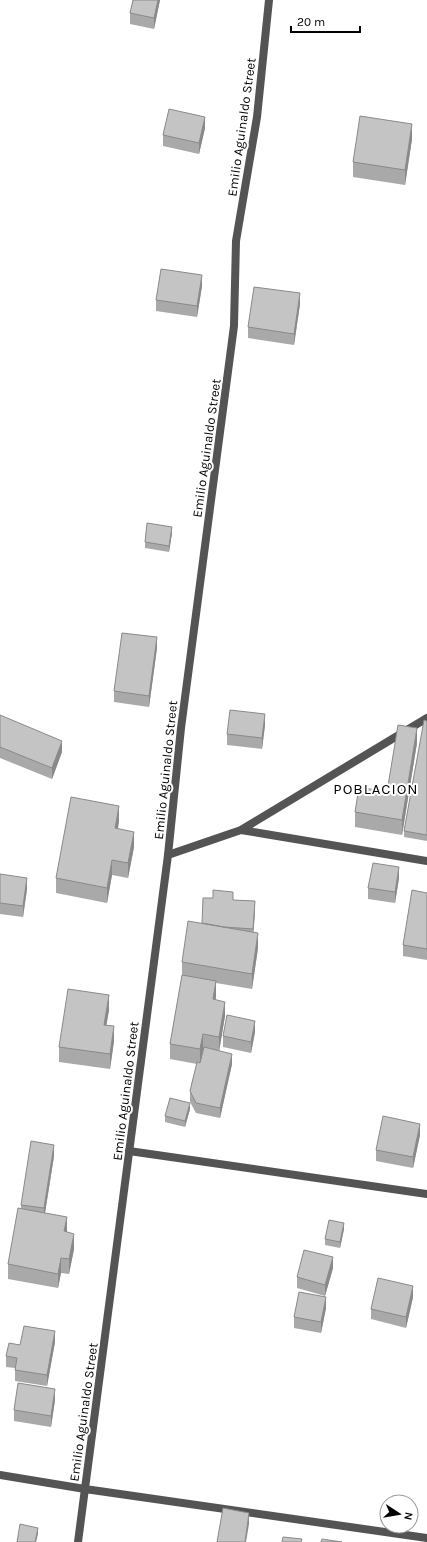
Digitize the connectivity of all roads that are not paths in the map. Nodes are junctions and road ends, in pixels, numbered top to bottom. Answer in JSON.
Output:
{"nodes":[{"id":1,"x":269,"y":0,"type":"edge"},
{"id":2,"x":427,"y":718,"type":"edge"},
{"id":3,"x":242,"y":830,"type":"junction"},
{"id":4,"x":168,"y":855,"type":"junction"},
{"id":5,"x":427,"y":861,"type":"edge"},
{"id":6,"x":129,"y":1151,"type":"junction"},
{"id":7,"x":427,"y":1194,"type":"edge"},
{"id":8,"x":0,"y":1475,"type":"edge"},
{"id":9,"x":85,"y":1489,"type":"junction"},
{"id":10,"x":427,"y":1538,"type":"edge"},
{"id":11,"x":78,"y":1542,"type":"edge"}],
"edges":[{"from":1,"to":4,"type":"street","name":"Emilio Aguinaldo Street"},
{"from":2,"to":3,"type":"street"},
{"from":3,"to":4,"type":"street"},
{"from":3,"to":5,"type":"street"},
{"from":4,"to":6,"type":"street","name":"Emilio Aguinaldo Street"},
{"from":6,"to":7,"type":"street"},
{"from":6,"to":9,"type":"street","name":"Emilio Aguinaldo Street"},
{"from":8,"to":9,"type":"street"},
{"from":9,"to":10,"type":"street"},
{"from":9,"to":11,"type":"street","name":"Emilio Aguinaldo Street"}]}
